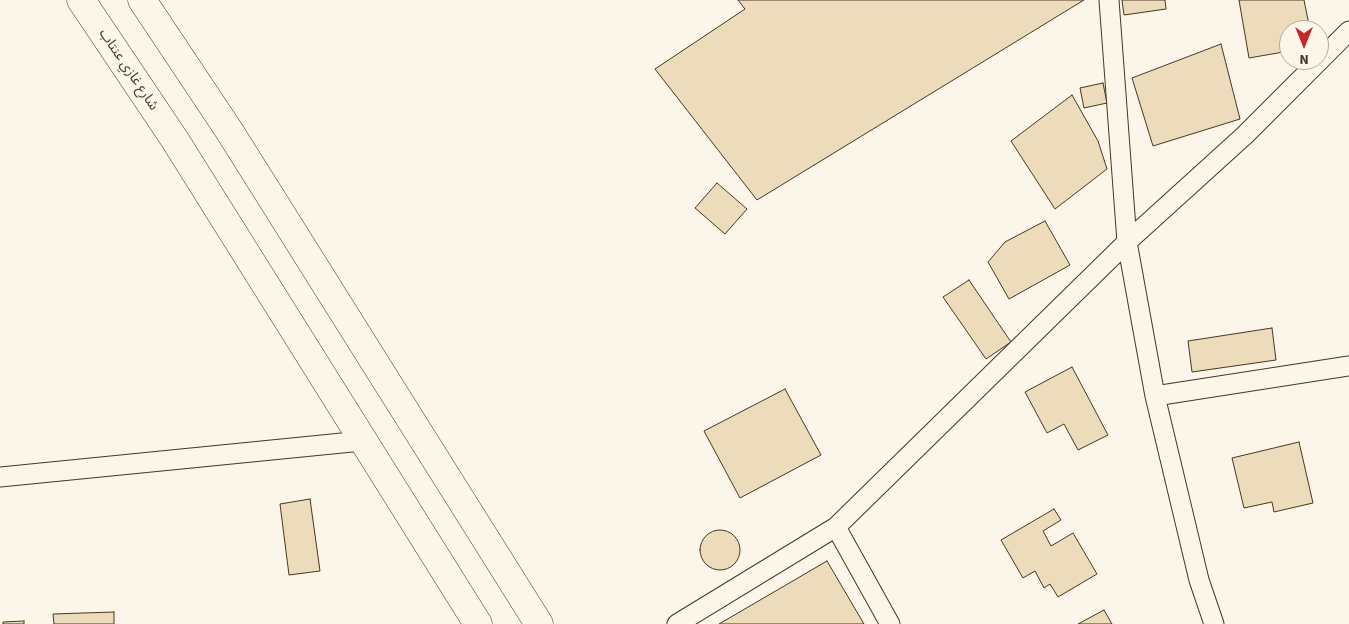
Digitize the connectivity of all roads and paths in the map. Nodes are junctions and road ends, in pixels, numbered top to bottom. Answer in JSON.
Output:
{"nodes":[{"id":1,"x":81,"y":0,"type":"edge"},
{"id":2,"x":142,"y":0,"type":"edge"},
{"id":3,"x":1109,"y":0,"type":"edge"},
{"id":4,"x":1349,"y":32,"type":"edge"},
{"id":5,"x":1127,"y":242,"type":"junction"},
{"id":6,"x":1349,"y":366,"type":"edge"},
{"id":7,"x":1155,"y":396,"type":"junction"},
{"id":8,"x":362,"y":441,"type":"junction"},
{"id":9,"x":0,"y":477,"type":"edge"},
{"id":10,"x":836,"y":527,"type":"junction"},
{"id":11,"x":478,"y":624,"type":"edge"},
{"id":12,"x":539,"y":624,"type":"edge"},
{"id":13,"x":677,"y":624,"type":"edge"},
{"id":14,"x":890,"y":624,"type":"edge"},
{"id":15,"x":1214,"y":624,"type":"edge"}],
"edges":[{"from":1,"to":8,"type":"highway","name":"شارع غازي عنتاب"},
{"from":2,"to":12,"type":"highway"},
{"from":3,"to":5,"type":"street"},
{"from":4,"to":5,"type":"street"},
{"from":5,"to":7,"type":"street"},
{"from":5,"to":10,"type":"street"},
{"from":6,"to":7,"type":"street"},
{"from":7,"to":15,"type":"street"},
{"from":8,"to":9,"type":"street"},
{"from":8,"to":11,"type":"highway","name":"شارع غازي عنتاب"},
{"from":10,"to":13,"type":"street"},
{"from":10,"to":14,"type":"street"}]}
